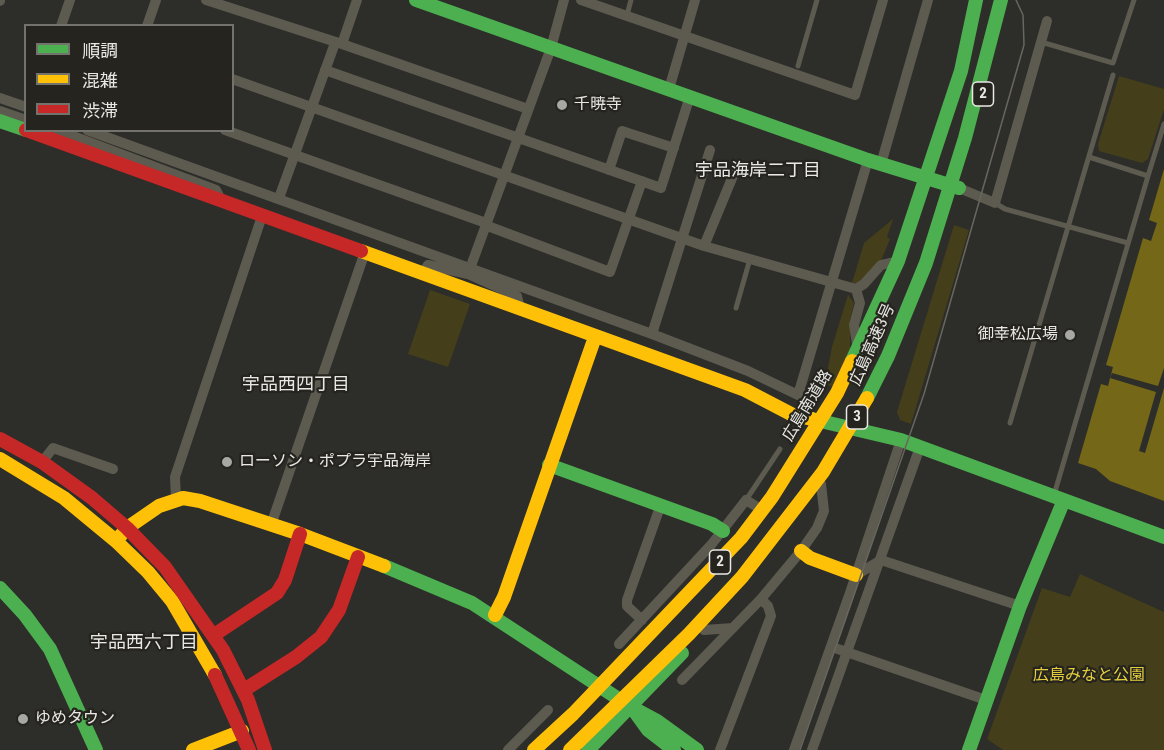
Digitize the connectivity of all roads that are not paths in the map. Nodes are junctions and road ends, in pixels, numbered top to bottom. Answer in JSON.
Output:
{"nodes":[{"id":1,"x":70,"y":0,"type":"edge"},
{"id":2,"x":156,"y":0,"type":"edge"},
{"id":3,"x":206,"y":0,"type":"edge"},
{"id":4,"x":357,"y":0,"type":"edge"},
{"id":5,"x":416,"y":0,"type":"edge"},
{"id":6,"x":564,"y":0,"type":"edge"},
{"id":7,"x":581,"y":0,"type":"edge"},
{"id":8,"x":632,"y":0,"type":"edge"},
{"id":9,"x":695,"y":0,"type":"edge"},
{"id":10,"x":817,"y":0,"type":"edge"},
{"id":11,"x":883,"y":0,"type":"edge"},
{"id":12,"x":928,"y":0,"type":"edge"},
{"id":13,"x":976,"y":0,"type":"edge"},
{"id":14,"x":1001,"y":0,"type":"edge"},
{"id":15,"x":1006,"y":0,"type":"edge"},
{"id":16,"x":1134,"y":0,"type":"edge"},
{"id":17,"x":445,"y":5,"type":"edge"},
{"id":18,"x":626,"y":16,"type":"junction"},
{"id":19,"x":1047,"y":21,"type":"dead end"},
{"id":20,"x":62,"y":24,"type":"edge"},
{"id":21,"x":148,"y":24,"type":"edge"},
{"id":22,"x":685,"y":36,"type":"junction"},
{"id":23,"x":1041,"y":42,"type":"junction"},
{"id":24,"x":338,"y":43,"type":"junction"},
{"id":25,"x":551,"y":48,"type":"junction"},
{"id":26,"x":798,"y":66,"type":"dead end"},
{"id":27,"x":325,"y":70,"type":"junction"},
{"id":28,"x":1113,"y":75,"type":"dead end"},
{"id":29,"x":234,"y":80,"type":"edge"},
{"id":30,"x":669,"y":89,"type":"junction"},
{"id":31,"x":690,"y":96,"type":"junction"},
{"id":32,"x":0,"y":98,"type":"edge"},
{"id":33,"x":24,"y":106,"type":"edge"},
{"id":34,"x":312,"y":107,"type":"junction"},
{"id":35,"x":528,"y":109,"type":"junction"},
{"id":36,"x":0,"y":111,"type":"edge"},
{"id":37,"x":24,"y":119,"type":"edge"},
{"id":38,"x":0,"y":121,"type":"edge"},
{"id":39,"x":1164,"y":124,"type":"edge"},
{"id":40,"x":24,"y":129,"type":"edge"},
{"id":41,"x":31,"y":132,"type":"edge"},
{"id":42,"x":68,"y":132,"type":"edge"},
{"id":43,"x":92,"y":132,"type":"edge"},
{"id":44,"x":231,"y":132,"type":"edge"},
{"id":45,"x":517,"y":138,"type":"junction"},
{"id":46,"x":108,"y":139,"type":"edge"},
{"id":47,"x":674,"y":148,"type":"junction"},
{"id":48,"x":711,"y":150,"type":"dead end"},
{"id":49,"x":295,"y":155,"type":"junction"},
{"id":50,"x":1089,"y":157,"type":"junction"},
{"id":51,"x":874,"y":162,"type":"junction"},
{"id":52,"x":609,"y":170,"type":"junction"},
{"id":53,"x":735,"y":171,"type":"dead end"},
{"id":54,"x":502,"y":175,"type":"junction"},
{"id":55,"x":1149,"y":176,"type":"junction"},
{"id":56,"x":927,"y":178,"type":"junction"},
{"id":57,"x":642,"y":182,"type":"junction"},
{"id":58,"x":959,"y":188,"type":"junction"},
{"id":59,"x":279,"y":198,"type":"junction"},
{"id":60,"x":222,"y":202,"type":"junction"},
{"id":61,"x":995,"y":203,"type":"junction"},
{"id":62,"x":262,"y":216,"type":"junction"},
{"id":63,"x":629,"y":219,"type":"junction"},
{"id":64,"x":486,"y":224,"type":"junction"},
{"id":65,"x":1069,"y":226,"type":"junction"},
{"id":66,"x":683,"y":238,"type":"junction"},
{"id":67,"x":1128,"y":243,"type":"junction"},
{"id":68,"x":704,"y":246,"type":"junction"},
{"id":69,"x":365,"y":252,"type":"junction"},
{"id":70,"x":750,"y":259,"type":"junction"},
{"id":71,"x":898,"y":261,"type":"junction"},
{"id":72,"x":469,"y":271,"type":"junction"},
{"id":73,"x":423,"y":273,"type":"junction"},
{"id":74,"x":832,"y":281,"type":"junction"},
{"id":75,"x":856,"y":288,"type":"junction"},
{"id":76,"x":736,"y":308,"type":"dead end"},
{"id":77,"x":520,"y":309,"type":"junction"},
{"id":78,"x":652,"y":334,"type":"junction"},
{"id":79,"x":595,"y":337,"type":"junction"},
{"id":80,"x":858,"y":350,"type":"junction"},
{"id":81,"x":819,"y":421,"type":"junction"},
{"id":82,"x":1010,"y":423,"type":"dead end"},
{"id":83,"x":858,"y":429,"type":"junction"},
{"id":84,"x":0,"y":439,"type":"edge"},
{"id":85,"x":901,"y":440,"type":"junction"},
{"id":86,"x":920,"y":447,"type":"junction"},
{"id":87,"x":780,"y":449,"type":"dead end"},
{"id":88,"x":0,"y":459,"type":"edge"},
{"id":89,"x":42,"y":462,"type":"junction"},
{"id":90,"x":549,"y":465,"type":"junction"},
{"id":91,"x":113,"y":469,"type":"dead end"},
{"id":92,"x":821,"y":484,"type":"junction"},
{"id":93,"x":1059,"y":498,"type":"junction"},
{"id":94,"x":176,"y":499,"type":"junction"},
{"id":95,"x":746,"y":500,"type":"junction"},
{"id":96,"x":660,"y":507,"type":"junction"},
{"id":97,"x":762,"y":510,"type":"junction"},
{"id":98,"x":271,"y":525,"type":"junction"},
{"id":99,"x":127,"y":528,"type":"junction"},
{"id":100,"x":723,"y":531,"type":"junction"},
{"id":101,"x":300,"y":534,"type":"junction"},
{"id":102,"x":1164,"y":537,"type":"edge"},
{"id":103,"x":116,"y":541,"type":"junction"},
{"id":104,"x":801,"y":551,"type":"junction"},
{"id":105,"x":358,"y":556,"type":"junction"},
{"id":106,"x":881,"y":560,"type":"junction"},
{"id":107,"x":856,"y":575,"type":"junction"},
{"id":108,"x":0,"y":588,"type":"edge"},
{"id":109,"x":761,"y":599,"type":"junction"},
{"id":110,"x":656,"y":605,"type":"junction"},
{"id":111,"x":1020,"y":606,"type":"junction"},
{"id":112,"x":495,"y":615,"type":"junction"},
{"id":113,"x":642,"y":620,"type":"junction"},
{"id":114,"x":733,"y":628,"type":"junction"},
{"id":115,"x":654,"y":629,"type":"junction"},
{"id":116,"x":704,"y":630,"type":"junction"},
{"id":117,"x":214,"y":635,"type":"junction"},
{"id":118,"x":619,"y":644,"type":"dead end"},
{"id":119,"x":832,"y":647,"type":"junction"},
{"id":120,"x":848,"y":652,"type":"junction"},
{"id":121,"x":682,"y":680,"type":"dead end"},
{"id":122,"x":599,"y":686,"type":"junction"},
{"id":123,"x":244,"y":690,"type":"junction"},
{"id":124,"x":986,"y":699,"type":"junction"},
{"id":125,"x":631,"y":707,"type":"junction"},
{"id":126,"x":548,"y":710,"type":"dead end"},
{"id":127,"x":242,"y":731,"type":"junction"},
{"id":128,"x":96,"y":750,"type":"edge"},
{"id":129,"x":193,"y":750,"type":"edge"},
{"id":130,"x":249,"y":750,"type":"edge"},
{"id":131,"x":266,"y":750,"type":"edge"},
{"id":132,"x":508,"y":750,"type":"edge"},
{"id":133,"x":534,"y":750,"type":"edge"},
{"id":134,"x":570,"y":750,"type":"edge"},
{"id":135,"x":588,"y":750,"type":"edge"},
{"id":136,"x":674,"y":750,"type":"edge"},
{"id":137,"x":697,"y":750,"type":"edge"},
{"id":138,"x":720,"y":750,"type":"edge"},
{"id":139,"x":794,"y":750,"type":"edge"},
{"id":140,"x":812,"y":750,"type":"edge"},
{"id":141,"x":969,"y":750,"type":"edge"}],
"edges":[{"from":1,"to":20,"type":"street"},
{"from":2,"to":21,"type":"street"},
{"from":3,"to":24,"type":"street"},
{"from":4,"to":24,"type":"street"},
{"from":5,"to":17,"type":"main road"},
{"from":6,"to":25,"type":"street"},
{"from":7,"to":18,"type":"street"},
{"from":8,"to":18,"type":"lane"},
{"from":9,"to":22,"type":"street"},
{"from":10,"to":26,"type":"lane"},
{"from":11,"to":22,"type":"street"},
{"from":12,"to":51,"type":"street"},
{"from":13,"to":56,"type":"main road","name":"広島南道路","number":"2"},
{"from":14,"to":134,"type":"main road","name":"広島高速3号","number":"3","bridge":true},
{"from":15,"to":58,"type":"main road","number":"2"},
{"from":16,"to":23,"type":"lane"},
{"from":17,"to":25,"type":"main road"},
{"from":18,"to":22,"type":"street"},
{"from":19,"to":23,"type":"street"},
{"from":22,"to":30,"type":"street"},
{"from":23,"to":61,"type":"street"},
{"from":24,"to":27,"type":"street"},
{"from":24,"to":35,"type":"street"},
{"from":25,"to":30,"type":"main road"},
{"from":25,"to":35,"type":"street"},
{"from":27,"to":34,"type":"street"},
{"from":27,"to":45,"type":"street"},
{"from":28,"to":50,"type":"lane"},
{"from":29,"to":34,"type":"street"},
{"from":30,"to":31,"type":"main road"},
{"from":31,"to":47,"type":"street"},
{"from":31,"to":51,"type":"main road"},
{"from":32,"to":33,"type":"street"},
{"from":34,"to":49,"type":"street"},
{"from":34,"to":54,"type":"street"},
{"from":35,"to":45,"type":"street"},
{"from":36,"to":37,"type":"street"},
{"from":38,"to":40,"type":"main road"},
{"from":39,"to":55,"type":"lane"},
{"from":41,"to":60,"type":"main road"},
{"from":42,"to":46,"type":"street"},
{"from":43,"to":46,"type":"street"},
{"from":44,"to":49,"type":"street"},
{"from":45,"to":52,"type":"street"},
{"from":45,"to":54,"type":"street"},
{"from":46,"to":59,"type":"street"},
{"from":46,"to":60,"type":"street"},
{"from":47,"to":52,"type":"street"},
{"from":47,"to":57,"type":"street"},
{"from":48,"to":66,"type":"street"},
{"from":49,"to":59,"type":"street"},
{"from":49,"to":64,"type":"street"},
{"from":50,"to":55,"type":"lane"},
{"from":50,"to":65,"type":"lane"},
{"from":51,"to":56,"type":"main road"},
{"from":51,"to":74,"type":"street"},
{"from":52,"to":57,"type":"street"},
{"from":53,"to":68,"type":"street"},
{"from":54,"to":63,"type":"street"},
{"from":54,"to":64,"type":"street"},
{"from":55,"to":67,"type":"lane"},
{"from":56,"to":58,"type":"main road"},
{"from":56,"to":71,"type":"main road","name":"広島南道路","number":"2"},
{"from":57,"to":63,"type":"street"},
{"from":58,"to":61,"type":"street"},
{"from":58,"to":83,"type":"main road","number":"2"},
{"from":59,"to":72,"type":"street"},
{"from":60,"to":62,"type":"main road"},
{"from":61,"to":65,"type":"lane"},
{"from":62,"to":69,"type":"main road"},
{"from":62,"to":94,"type":"street"},
{"from":63,"to":64,"type":"street"},
{"from":63,"to":66,"type":"street"},
{"from":64,"to":72,"type":"street"},
{"from":65,"to":67,"type":"lane"},
{"from":65,"to":82,"type":"lane"},
{"from":66,"to":68,"type":"street"},
{"from":66,"to":78,"type":"street"},
{"from":67,"to":93,"type":"lane"},
{"from":68,"to":70,"type":"street"},
{"from":69,"to":73,"type":"main road"},
{"from":69,"to":98,"type":"street"},
{"from":70,"to":74,"type":"street"},
{"from":70,"to":76,"type":"lane"},
{"from":71,"to":75,"type":"street"},
{"from":71,"to":80,"type":"main road","name":"広島南道路","number":"2"},
{"from":72,"to":73,"type":"street"},
{"from":72,"to":77,"type":"street"},
{"from":72,"to":78,"type":"street"},
{"from":73,"to":77,"type":"main road"},
{"from":74,"to":75,"type":"street"},
{"from":74,"to":78,"type":"street"},
{"from":75,"to":80,"type":"street"},
{"from":77,"to":79,"type":"main road"},
{"from":79,"to":81,"type":"main road"},
{"from":79,"to":90,"type":"main road"},
{"from":80,"to":81,"type":"main road","name":"広島南道路","number":"2"},
{"from":81,"to":83,"type":"main road"},
{"from":81,"to":97,"type":"main road","name":"広島南道路","number":"2"},
{"from":83,"to":85,"type":"main road"},
{"from":83,"to":92,"type":"main road","number":"2"},
{"from":84,"to":89,"type":"main road"},
{"from":85,"to":86,"type":"main road"},
{"from":85,"to":107,"type":"street"},
{"from":86,"to":93,"type":"main road"},
{"from":86,"to":106,"type":"street"},
{"from":87,"to":95,"type":"lane"},
{"from":88,"to":103,"type":"main road"},
{"from":89,"to":91,"type":"street"},
{"from":89,"to":99,"type":"main road"},
{"from":90,"to":96,"type":"main road"},
{"from":90,"to":112,"type":"main road"},
{"from":92,"to":104,"type":"street"},
{"from":92,"to":116,"type":"main road","number":"2"},
{"from":93,"to":102,"type":"main road"},
{"from":93,"to":111,"type":"main road"},
{"from":94,"to":98,"type":"main road"},
{"from":94,"to":99,"type":"main road"},
{"from":95,"to":97,"type":"street"},
{"from":95,"to":100,"type":"street"},
{"from":96,"to":100,"type":"main road"},
{"from":96,"to":113,"type":"street"},
{"from":97,"to":115,"type":"main road","name":"広島南道路","number":"2"},
{"from":98,"to":101,"type":"main road"},
{"from":99,"to":103,"type":"main road"},
{"from":99,"to":117,"type":"main road"},
{"from":100,"to":110,"type":"street"},
{"from":101,"to":105,"type":"main road"},
{"from":101,"to":117,"type":"main road"},
{"from":103,"to":127,"type":"main road"},
{"from":104,"to":107,"type":"main road"},
{"from":104,"to":109,"type":"street"},
{"from":105,"to":112,"type":"main road"},
{"from":105,"to":123,"type":"main road"},
{"from":106,"to":107,"type":"street"},
{"from":106,"to":111,"type":"street"},
{"from":106,"to":120,"type":"street"},
{"from":107,"to":119,"type":"street"},
{"from":108,"to":128,"type":"main road"},
{"from":109,"to":114,"type":"street"},
{"from":109,"to":138,"type":"street"},
{"from":110,"to":113,"type":"street"},
{"from":110,"to":115,"type":"street"},
{"from":111,"to":124,"type":"main road"},
{"from":112,"to":122,"type":"main road"},
{"from":113,"to":118,"type":"street"},
{"from":114,"to":116,"type":"street"},
{"from":114,"to":121,"type":"street"},
{"from":115,"to":122,"type":"main road","name":"広島南道路","number":"2"},
{"from":116,"to":125,"type":"main road","number":"2"},
{"from":117,"to":123,"type":"main road"},
{"from":119,"to":120,"type":"street"},
{"from":119,"to":139,"type":"street"},
{"from":120,"to":124,"type":"street"},
{"from":120,"to":140,"type":"street"},
{"from":122,"to":125,"type":"main road"},
{"from":122,"to":133,"type":"main road","name":"広島南道路","number":"2"},
{"from":123,"to":131,"type":"main road"},
{"from":124,"to":141,"type":"main road"},
{"from":125,"to":135,"type":"main road","number":"2"},
{"from":125,"to":136,"type":"main road"},
{"from":125,"to":137,"type":"main road"},
{"from":126,"to":132,"type":"street"},
{"from":127,"to":129,"type":"main road"},
{"from":127,"to":130,"type":"main road"}]}
